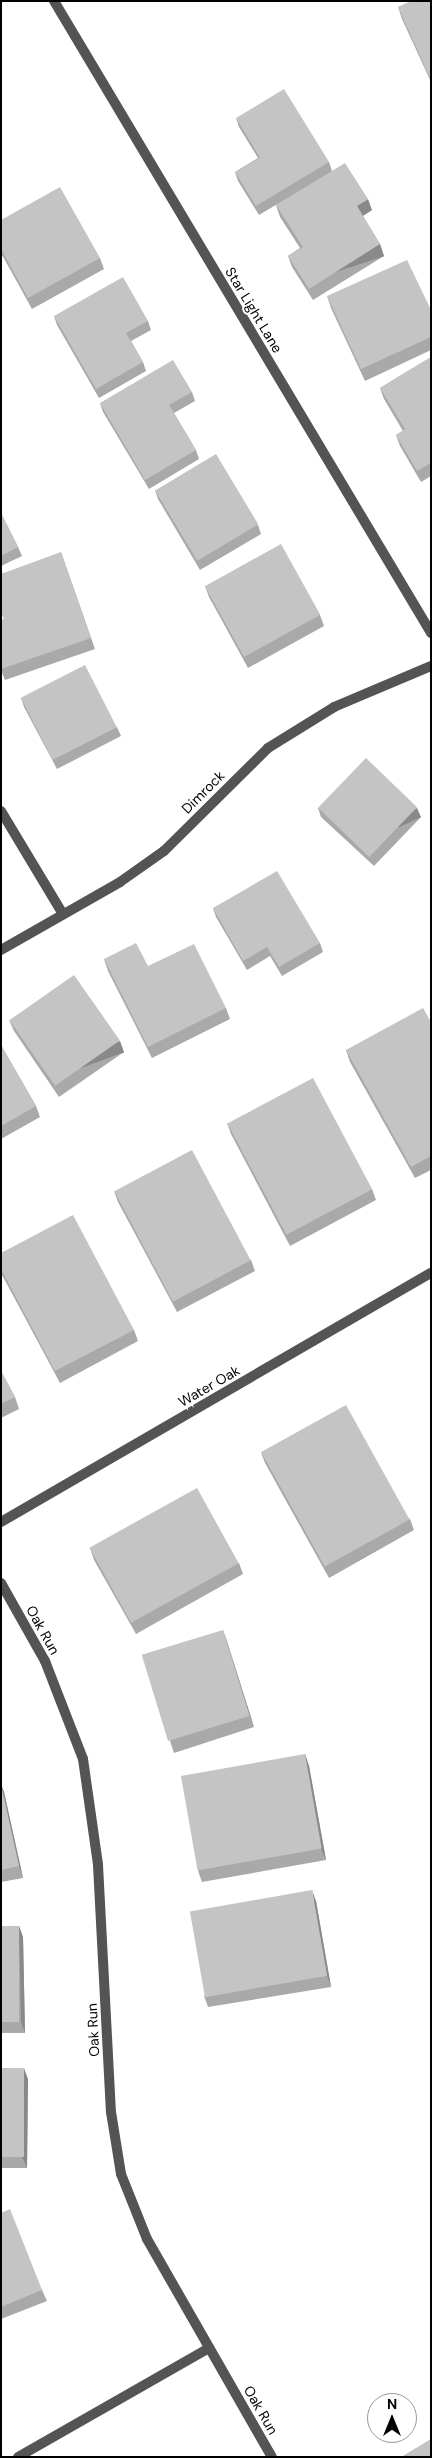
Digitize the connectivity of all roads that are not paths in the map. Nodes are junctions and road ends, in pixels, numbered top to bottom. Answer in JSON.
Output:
{"nodes":[{"id":1,"x":54,"y":1,"type":"edge"},
{"id":2,"x":431,"y":633,"type":"edge"},
{"id":3,"x":431,"y":666,"type":"edge"},
{"id":4,"x":1,"y":811,"type":"edge"},
{"id":5,"x":63,"y":914,"type":"junction"},
{"id":6,"x":1,"y":950,"type":"edge"},
{"id":7,"x":431,"y":1273,"type":"edge"},
{"id":8,"x":1,"y":1522,"type":"edge"},
{"id":9,"x":1,"y":1583,"type":"edge"},
{"id":10,"x":209,"y":2348,"type":"junction"},
{"id":11,"x":18,"y":2457,"type":"edge"},
{"id":12,"x":272,"y":2457,"type":"edge"}],
"edges":[{"from":1,"to":2,"type":"street","name":"Star Light Lane"},
{"from":3,"to":5,"type":"street","name":"Dimrock"},
{"from":4,"to":5,"type":"street"},
{"from":5,"to":6,"type":"street","name":"Dimrock"},
{"from":7,"to":8,"type":"street","name":"Water Oak"},
{"from":9,"to":10,"type":"street","name":"Oak Run"},
{"from":10,"to":11,"type":"street"},
{"from":10,"to":12,"type":"street","name":"Oak Run"}]}
